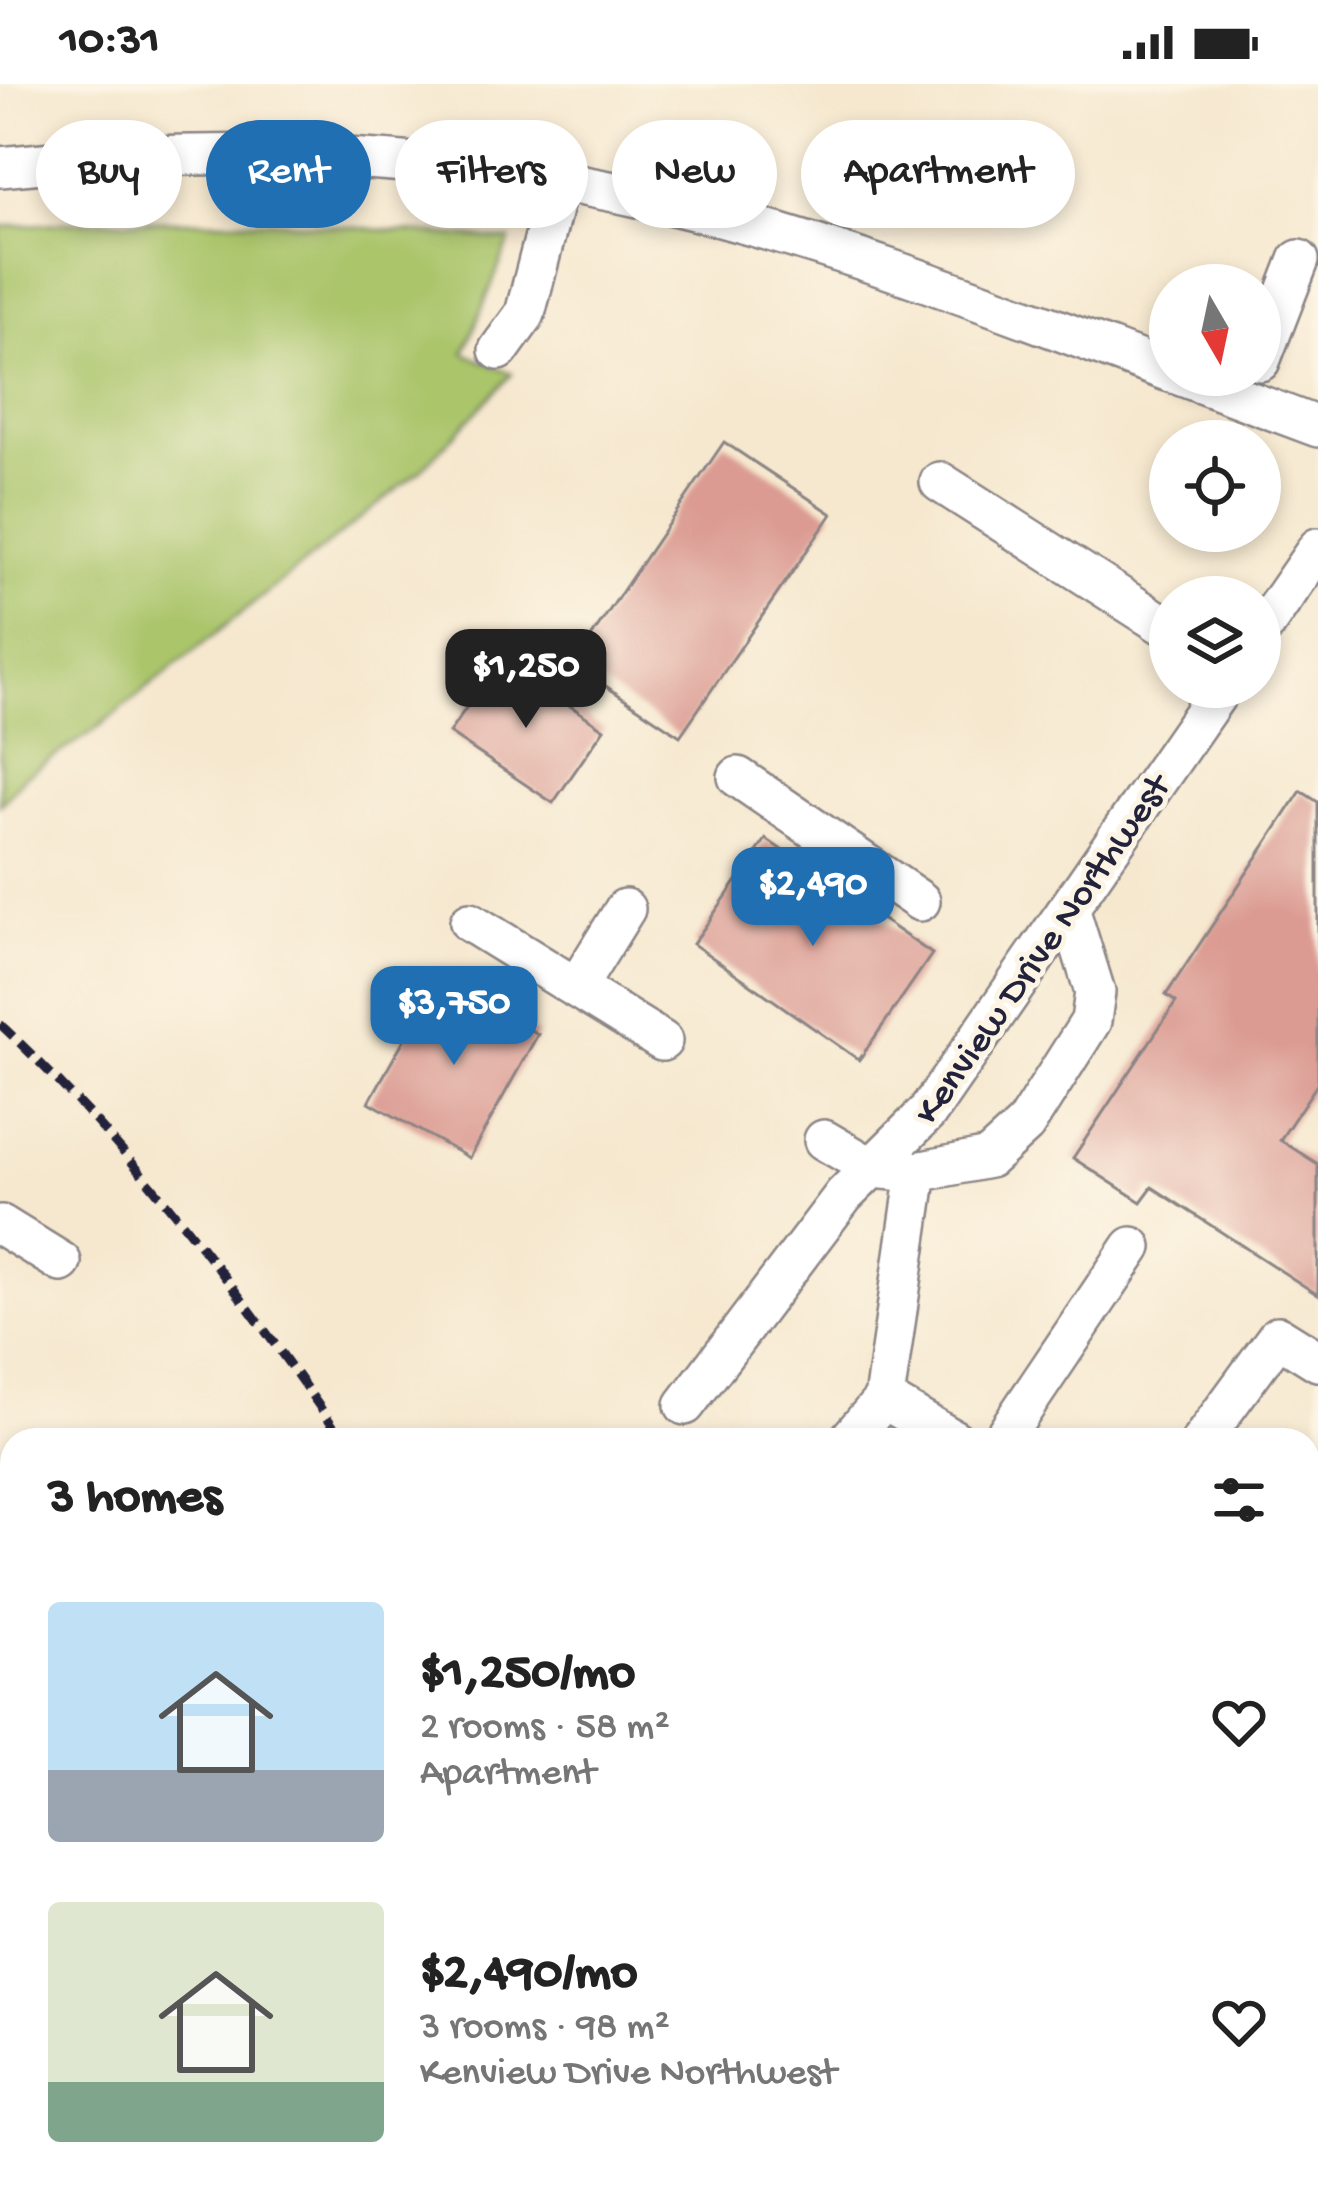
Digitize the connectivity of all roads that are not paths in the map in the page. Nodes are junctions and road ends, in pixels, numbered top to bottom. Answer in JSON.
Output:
{"nodes":[{"id":1,"x":395,"y":163,"type":"edge"},
{"id":2,"x":0,"y":166,"type":"edge"},
{"id":3,"x":588,"y":188,"type":"edge"},
{"id":4,"x":548,"y":228,"type":"edge"},
{"id":5,"x":1299,"y":260,"type":"dead end"},
{"id":6,"x":1281,"y":307,"type":"edge"},
{"id":7,"x":499,"y":350,"type":"dead end"},
{"id":8,"x":1149,"y":363,"type":"edge"},
{"id":9,"x":1265,"y":396,"type":"edge"},
{"id":10,"x":1318,"y":427,"type":"edge"},
{"id":11,"x":940,"y":482,"type":"dead end"},
{"id":12,"x":1318,"y":548,"type":"edge"},
{"id":13,"x":1281,"y":602,"type":"edge"},
{"id":14,"x":1149,"y":616,"type":"edge"},
{"id":15,"x":1207,"y":708,"type":"edge"},
{"id":16,"x":738,"y":777,"type":"dead end"},
{"id":17,"x":920,"y":901,"type":"dead end"},
{"id":18,"x":1069,"y":908,"type":"junction"},
{"id":19,"x":625,"y":909,"type":"dead end"},
{"id":20,"x":470,"y":922,"type":"dead end"},
{"id":21,"x":576,"y":988,"type":"junction"},
{"id":22,"x":662,"y":1041,"type":"dead end"},
{"id":23,"x":824,"y":1140,"type":"dead end"},
{"id":24,"x":917,"y":1172,"type":"junction"},
{"id":25,"x":858,"y":1182,"type":"junction"},
{"id":26,"x":1,"y":1225,"type":"edge"},
{"id":27,"x":1132,"y":1247,"type":"dead end"},
{"id":28,"x":61,"y":1262,"type":"dead end"},
{"id":29,"x":1318,"y":1360,"type":"edge"},
{"id":30,"x":884,"y":1400,"type":"junction"},
{"id":31,"x":685,"y":1405,"type":"dead end"},
{"id":32,"x":860,"y":1428,"type":"edge"},
{"id":33,"x":933,"y":1428,"type":"edge"},
{"id":34,"x":1010,"y":1428,"type":"edge"},
{"id":35,"x":1211,"y":1428,"type":"edge"}],
"edges":[{"from":1,"to":2,"type":"street"},
{"from":3,"to":8,"type":"street"},
{"from":4,"to":7,"type":"street"},
{"from":5,"to":6,"type":"street"},
{"from":9,"to":10,"type":"street"},
{"from":11,"to":14,"type":"street"},
{"from":12,"to":13,"type":"street"},
{"from":15,"to":18,"type":"street","name":"Kenview Drive Northwest"},
{"from":16,"to":17,"type":"street"},
{"from":18,"to":24,"type":"street"},
{"from":18,"to":25,"type":"street","name":"Kenview Drive Northwest"},
{"from":19,"to":21,"type":"street"},
{"from":20,"to":21,"type":"street"},
{"from":21,"to":22,"type":"street"},
{"from":23,"to":25,"type":"street"},
{"from":24,"to":25,"type":"street"},
{"from":24,"to":30,"type":"street"},
{"from":25,"to":31,"type":"street","name":"Kenview Drive Northwest"},
{"from":26,"to":28,"type":"street"},
{"from":27,"to":34,"type":"street"},
{"from":29,"to":35,"type":"street"},
{"from":30,"to":32,"type":"street"},
{"from":30,"to":33,"type":"street"}]}
